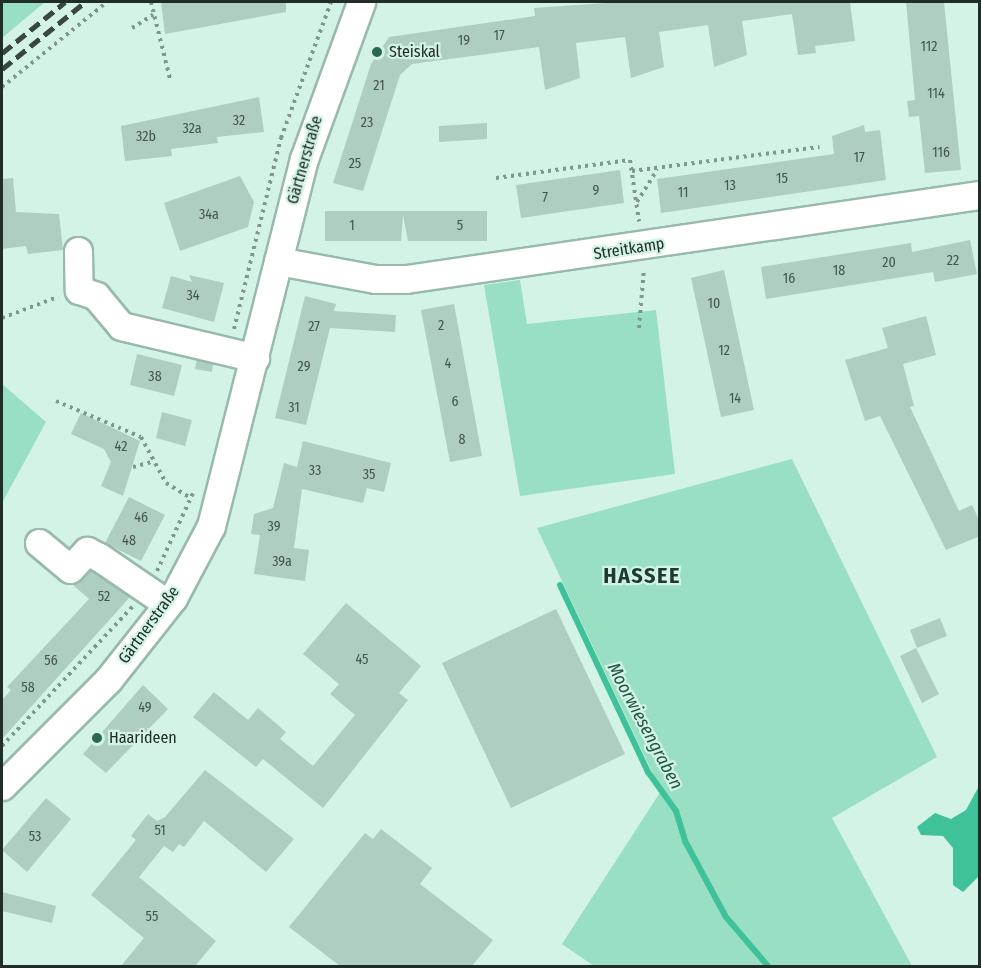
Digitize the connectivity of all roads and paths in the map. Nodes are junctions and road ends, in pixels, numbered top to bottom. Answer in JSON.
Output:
{"nodes":[{"id":1,"x":107,"y":2,"type":"edge"},
{"id":2,"x":151,"y":2,"type":"edge"},
{"id":3,"x":331,"y":2,"type":"edge"},
{"id":4,"x":361,"y":2,"type":"edge"},
{"id":5,"x":153,"y":15,"type":"junction"},
{"id":6,"x":132,"y":28,"type":"dead end"},
{"id":7,"x":170,"y":79,"type":"dead end"},
{"id":8,"x":2,"y":87,"type":"edge"},
{"id":9,"x":819,"y":147,"type":"dead end"},
{"id":10,"x":657,"y":170,"type":"junction"},
{"id":11,"x":632,"y":171,"type":"junction"},
{"id":12,"x":496,"y":178,"type":"dead end"},
{"id":13,"x":980,"y":195,"type":"edge"},
{"id":14,"x":636,"y":203,"type":"junction"},
{"id":15,"x":643,"y":246,"type":"junction"},
{"id":16,"x":78,"y":251,"type":"dead end"},
{"id":17,"x":278,"y":261,"type":"junction"},
{"id":18,"x":79,"y":290,"type":"junction"},
{"id":19,"x":2,"y":318,"type":"edge"},
{"id":20,"x":639,"y":328,"type":"dead end"},
{"id":21,"x":228,"y":351,"type":"junction"},
{"id":22,"x":255,"y":358,"type":"junction"},
{"id":23,"x":56,"y":401,"type":"dead end"},
{"id":24,"x":152,"y":462,"type":"junction"},
{"id":25,"x":133,"y":467,"type":"dead end"},
{"id":26,"x":195,"y":489,"type":"dead end"},
{"id":27,"x":191,"y":498,"type":"junction"},
{"id":28,"x":39,"y":543,"type":"dead end"},
{"id":29,"x":158,"y":597,"type":"junction"},
{"id":30,"x":2,"y":746,"type":"edge"},
{"id":31,"x":2,"y":786,"type":"edge"}],
"edges":[{"from":1,"to":8,"type":"path"},
{"from":2,"to":5,"type":"path"},
{"from":3,"to":21,"type":"path"},
{"from":4,"to":17,"type":"street","name":"Gärtnerstraße"},
{"from":5,"to":6,"type":"path"},
{"from":5,"to":7,"type":"path"},
{"from":9,"to":10,"type":"path"},
{"from":10,"to":11,"type":"path"},
{"from":10,"to":14,"type":"path"},
{"from":11,"to":12,"type":"path"},
{"from":11,"to":14,"type":"path"},
{"from":13,"to":15,"type":"street","name":"Streitkamp"},
{"from":14,"to":15,"type":"path"},
{"from":15,"to":17,"type":"street","name":"Streitkamp"},
{"from":15,"to":20,"type":"path"},
{"from":16,"to":18,"type":"street"},
{"from":17,"to":22,"type":"street","name":"Gärtnerstraße"},
{"from":18,"to":19,"type":"path"},
{"from":18,"to":21,"type":"street"},
{"from":21,"to":22,"type":"street"},
{"from":22,"to":29,"type":"street","name":"Gärtnerstraße"},
{"from":23,"to":24,"type":"path"},
{"from":24,"to":25,"type":"path"},
{"from":24,"to":27,"type":"path"},
{"from":26,"to":27,"type":"path"},
{"from":27,"to":29,"type":"path"},
{"from":28,"to":29,"type":"street"},
{"from":29,"to":30,"type":"path"},
{"from":29,"to":31,"type":"street","name":"Gärtnerstraße"}]}
